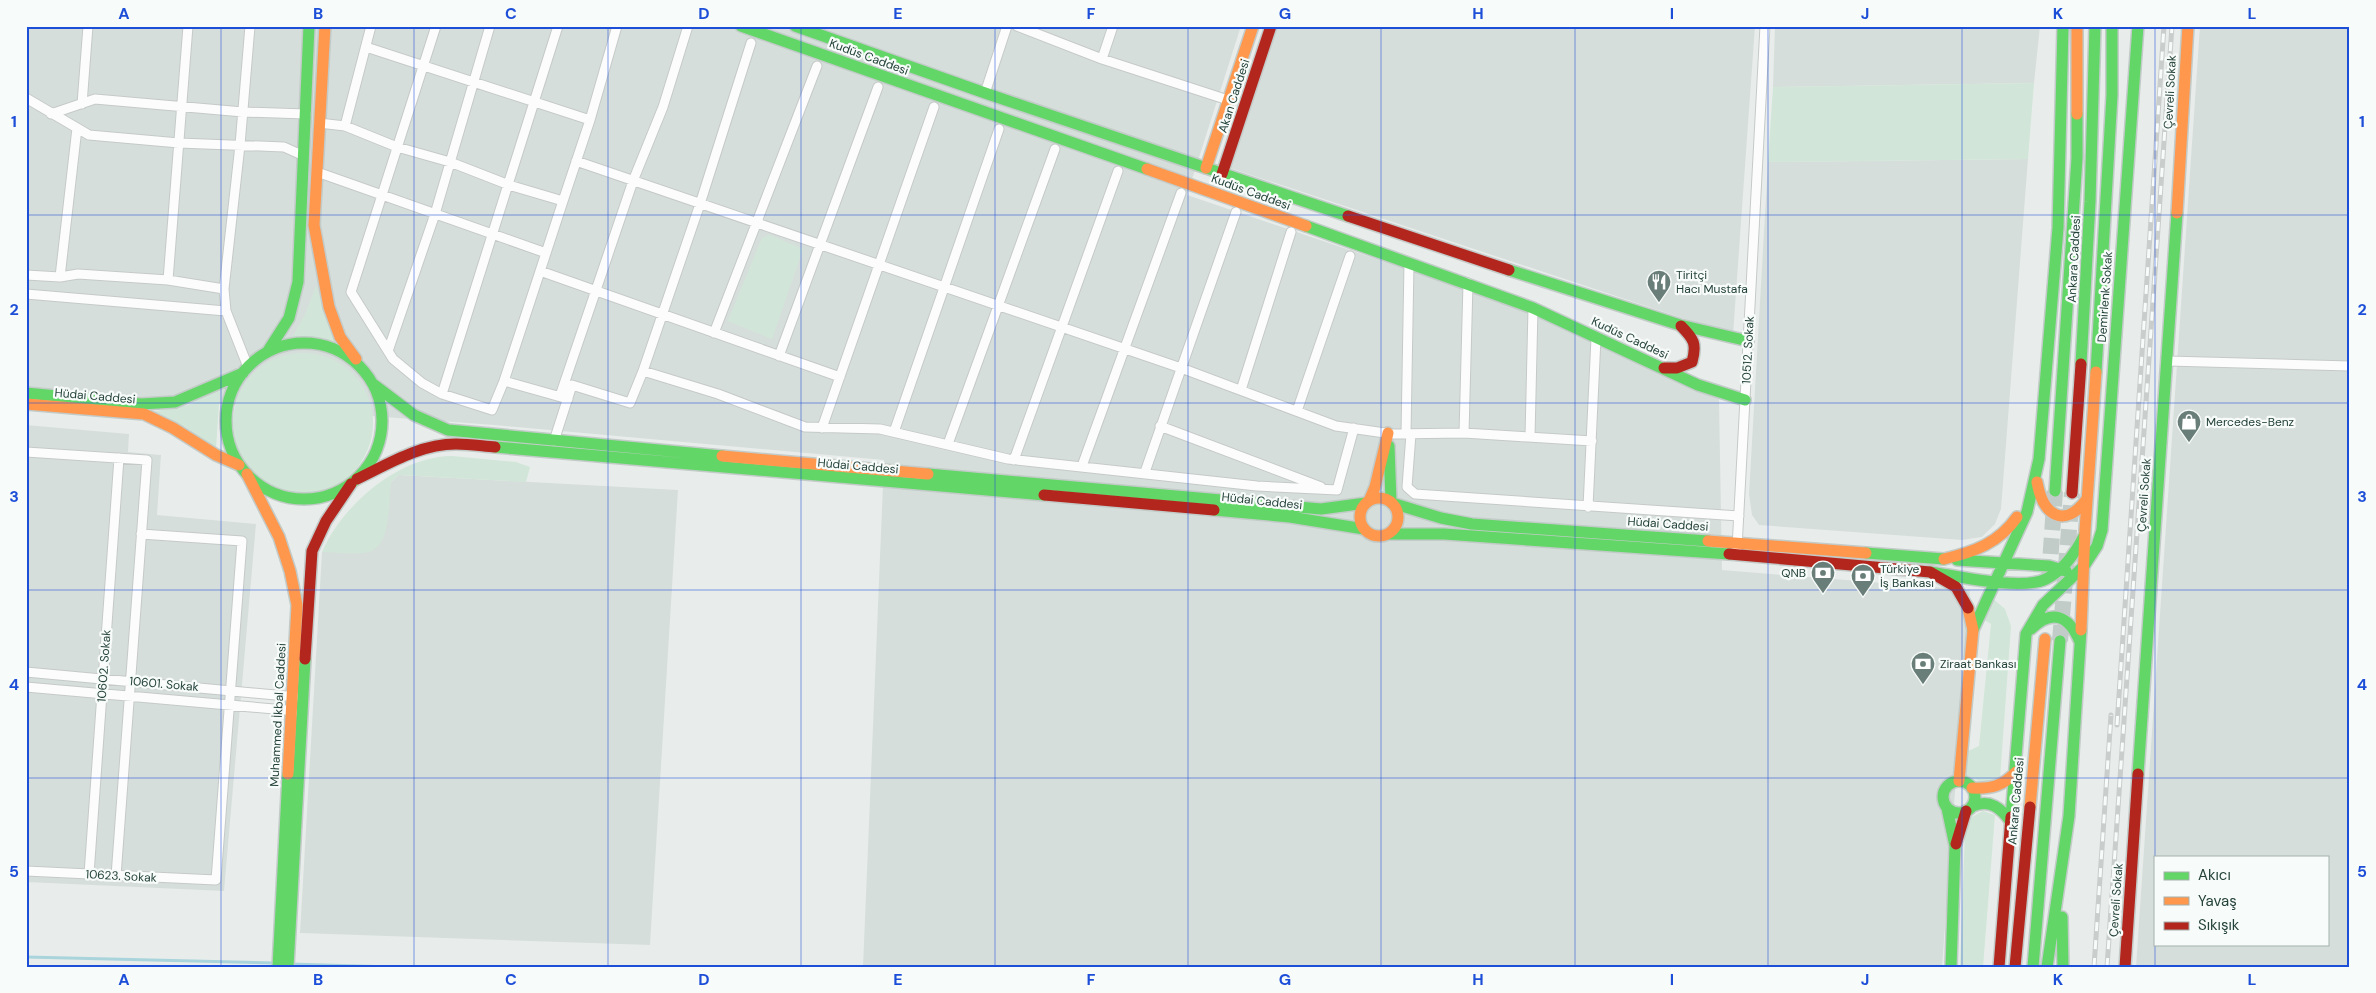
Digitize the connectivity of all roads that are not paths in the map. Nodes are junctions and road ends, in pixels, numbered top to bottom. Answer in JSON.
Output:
{"nodes":[{"id":1,"x":88,"y":26,"type":"edge"},
{"id":2,"x":188,"y":26,"type":"edge"},
{"id":3,"x":250,"y":26,"type":"edge"},
{"id":4,"x":309,"y":26,"type":"edge"},
{"id":5,"x":325,"y":26,"type":"edge"},
{"id":6,"x":371,"y":26,"type":"edge"},
{"id":7,"x":436,"y":26,"type":"edge"},
{"id":8,"x":490,"y":26,"type":"edge"},
{"id":9,"x":558,"y":26,"type":"edge"},
{"id":10,"x":617,"y":26,"type":"edge"},
{"id":11,"x":688,"y":26,"type":"edge"},
{"id":12,"x":741,"y":26,"type":"edge"},
{"id":13,"x":795,"y":26,"type":"edge"},
{"id":14,"x":1007,"y":26,"type":"edge"},
{"id":15,"x":1017,"y":26,"type":"edge"},
{"id":16,"x":1113,"y":26,"type":"edge"},
{"id":17,"x":1253,"y":26,"type":"edge"},
{"id":18,"x":1271,"y":26,"type":"edge"},
{"id":19,"x":1765,"y":26,"type":"edge"},
{"id":20,"x":2063,"y":26,"type":"edge"},
{"id":21,"x":2077,"y":26,"type":"edge"},
{"id":22,"x":2095,"y":26,"type":"edge"},
{"id":23,"x":2112,"y":26,"type":"edge"},
{"id":24,"x":2138,"y":26,"type":"edge"},
{"id":25,"x":2188,"y":26,"type":"edge"},
{"id":26,"x":751,"y":42,"type":"dead end"},
{"id":27,"x":366,"y":47,"type":"junction"},
{"id":28,"x":1102,"y":59,"type":"junction"},
{"id":29,"x":423,"y":66,"type":"junction"},
{"id":30,"x":817,"y":66,"type":"dead end"},
{"id":31,"x":474,"y":82,"type":"junction"},
{"id":32,"x":878,"y":87,"type":"dead end"},
{"id":33,"x":985,"y":93,"type":"junction"},
{"id":34,"x":26,"y":98,"type":"edge"},
{"id":35,"x":1228,"y":100,"type":"junction"},
{"id":36,"x":535,"y":102,"type":"junction"},
{"id":37,"x":82,"y":104,"type":"junction"},
{"id":38,"x":181,"y":107,"type":"junction"},
{"id":39,"x":934,"y":107,"type":"dead end"},
{"id":40,"x":243,"y":112,"type":"junction"},
{"id":41,"x":51,"y":114,"type":"junction"},
{"id":42,"x":306,"y":114,"type":"junction"},
{"id":43,"x":590,"y":120,"type":"junction"},
{"id":44,"x":319,"y":123,"type":"junction"},
{"id":45,"x":345,"y":126,"type":"junction"},
{"id":46,"x":77,"y":128,"type":"junction"},
{"id":47,"x":999,"y":129,"type":"dead end"},
{"id":48,"x":179,"y":143,"type":"junction"},
{"id":49,"x":240,"y":145,"type":"junction"},
{"id":50,"x":397,"y":147,"type":"junction"},
{"id":51,"x":1055,"y":149,"type":"dead end"},
{"id":52,"x":304,"y":156,"type":"junction"},
{"id":53,"x":576,"y":161,"type":"junction"},
{"id":54,"x":450,"y":162,"type":"junction"},
{"id":55,"x":1206,"y":168,"type":"junction"},
{"id":56,"x":1118,"y":171,"type":"dead end"},
{"id":57,"x":317,"y":172,"type":"junction"},
{"id":58,"x":1222,"y":174,"type":"junction"},
{"id":59,"x":633,"y":181,"type":"junction"},
{"id":60,"x":509,"y":185,"type":"junction"},
{"id":61,"x":1181,"y":193,"type":"dead end"},
{"id":62,"x":381,"y":195,"type":"junction"},
{"id":63,"x":563,"y":201,"type":"junction"},
{"id":64,"x":700,"y":204,"type":"junction"},
{"id":65,"x":1236,"y":212,"type":"dead end"},
{"id":66,"x":435,"y":214,"type":"junction"},
{"id":67,"x":758,"y":224,"type":"junction"},
{"id":68,"x":1291,"y":232,"type":"dead end"},
{"id":69,"x":493,"y":234,"type":"junction"},
{"id":70,"x":821,"y":245,"type":"junction"},
{"id":71,"x":546,"y":253,"type":"junction"},
{"id":72,"x":1350,"y":256,"type":"dead end"},
{"id":73,"x":1409,"y":263,"type":"junction"},
{"id":74,"x":879,"y":265,"type":"junction"},
{"id":75,"x":540,"y":271,"type":"junction"},
{"id":76,"x":26,"y":276,"type":"edge"},
{"id":77,"x":60,"y":277,"type":"junction"},
{"id":78,"x":168,"y":280,"type":"junction"},
{"id":79,"x":1468,"y":283,"type":"junction"},
{"id":80,"x":944,"y":287,"type":"junction"},
{"id":81,"x":224,"y":289,"type":"junction"},
{"id":82,"x":596,"y":291,"type":"junction"},
{"id":83,"x":26,"y":294,"type":"edge"},
{"id":84,"x":998,"y":306,"type":"junction"},
{"id":85,"x":1533,"y":308,"type":"junction"},
{"id":86,"x":226,"y":311,"type":"junction"},
{"id":87,"x":662,"y":315,"type":"junction"},
{"id":88,"x":1680,"y":326,"type":"junction"},
{"id":89,"x":1062,"y":328,"type":"junction"},
{"id":90,"x":714,"y":333,"type":"junction"},
{"id":91,"x":1596,"y":338,"type":"junction"},
{"id":92,"x":1748,"y":341,"type":"junction"},
{"id":93,"x":1124,"y":349,"type":"junction"},
{"id":94,"x":388,"y":351,"type":"junction"},
{"id":95,"x":268,"y":352,"type":"junction"},
{"id":96,"x":779,"y":356,"type":"junction"},
{"id":97,"x":2168,"y":360,"type":"junction"},
{"id":98,"x":2350,"y":366,"type":"edge"},
{"id":99,"x":1181,"y":368,"type":"junction"},
{"id":100,"x":1662,"y":368,"type":"junction"},
{"id":101,"x":245,"y":370,"type":"junction"},
{"id":102,"x":364,"y":371,"type":"junction"},
{"id":103,"x":643,"y":371,"type":"junction"},
{"id":104,"x":840,"y":377,"type":"junction"},
{"id":105,"x":504,"y":381,"type":"junction"},
{"id":106,"x":373,"y":384,"type":"junction"},
{"id":107,"x":1241,"y":390,"type":"junction"},
{"id":108,"x":26,"y":393,"type":"edge"},
{"id":109,"x":442,"y":394,"type":"junction"},
{"id":110,"x":564,"y":398,"type":"junction"},
{"id":111,"x":1745,"y":400,"type":"junction"},
{"id":112,"x":26,"y":404,"type":"edge"},
{"id":113,"x":1297,"y":411,"type":"junction"},
{"id":114,"x":1160,"y":426,"type":"junction"},
{"id":115,"x":822,"y":428,"type":"junction"},
{"id":116,"x":1354,"y":428,"type":"junction"},
{"id":117,"x":894,"y":432,"type":"junction"},
{"id":118,"x":1464,"y":433,"type":"junction"},
{"id":119,"x":1388,"y":434,"type":"junction"},
{"id":120,"x":1408,"y":434,"type":"junction"},
{"id":121,"x":1530,"y":437,"type":"junction"},
{"id":122,"x":2040,"y":440,"type":"junction"},
{"id":123,"x":554,"y":441,"type":"junction"},
{"id":124,"x":1592,"y":441,"type":"junction"},
{"id":125,"x":948,"y":444,"type":"junction"},
{"id":126,"x":26,"y":452,"type":"edge"},
{"id":127,"x":119,"y":458,"type":"junction"},
{"id":128,"x":1014,"y":460,"type":"junction"},
{"id":129,"x":239,"y":465,"type":"junction"},
{"id":130,"x":1082,"y":466,"type":"junction"},
{"id":131,"x":1145,"y":472,"type":"junction"},
{"id":132,"x":247,"y":474,"type":"junction"},
{"id":133,"x":2037,"y":477,"type":"junction"},
{"id":134,"x":354,"y":481,"type":"junction"},
{"id":135,"x":1330,"y":491,"type":"junction"},
{"id":136,"x":2055,"y":491,"type":"tunnel mouth"},
{"id":137,"x":2072,"y":493,"type":"tunnel mouth"},
{"id":138,"x":2088,"y":499,"type":"junction"},
{"id":139,"x":1367,"y":502,"type":"junction"},
{"id":140,"x":1392,"y":502,"type":"junction"},
{"id":141,"x":1588,"y":507,"type":"junction"},
{"id":142,"x":1739,"y":516,"type":"junction"},
{"id":143,"x":1364,"y":529,"type":"junction"},
{"id":144,"x":2085,"y":533,"type":"junction"},
{"id":145,"x":141,"y":534,"type":"junction"},
{"id":146,"x":1389,"y":534,"type":"junction"},
{"id":147,"x":1737,"y":549,"type":"junction"},
{"id":148,"x":1944,"y":559,"type":"junction"},
{"id":149,"x":2002,"y":564,"type":"junction"},
{"id":150,"x":2084,"y":566,"type":"junction"},
{"id":151,"x":2061,"y":568,"type":"junction"},
{"id":152,"x":1930,"y":572,"type":"junction"},
{"id":153,"x":2073,"y":576,"type":"junction"},
{"id":154,"x":1995,"y":580,"type":"junction"},
{"id":155,"x":2084,"y":597,"type":"junction"},
{"id":156,"x":1973,"y":630,"type":"junction"},
{"id":157,"x":2045,"y":638,"type":"dead end"},
{"id":158,"x":2060,"y":641,"type":"tunnel mouth"},
{"id":159,"x":2080,"y":642,"type":"junction"},
{"id":160,"x":2025,"y":644,"type":"junction"},
{"id":161,"x":26,"y":672,"type":"edge"},
{"id":162,"x":103,"y":679,"type":"junction"},
{"id":163,"x":130,"y":681,"type":"junction"},
{"id":164,"x":26,"y":687,"type":"edge"},
{"id":165,"x":231,"y":690,"type":"junction"},
{"id":166,"x":102,"y":694,"type":"junction"},
{"id":167,"x":129,"y":696,"type":"junction"},
{"id":168,"x":297,"y":697,"type":"junction"},
{"id":169,"x":230,"y":705,"type":"junction"},
{"id":170,"x":296,"y":711,"type":"junction"},
{"id":171,"x":2016,"y":772,"type":"junction"},
{"id":172,"x":1959,"y":781,"type":"junction"},
{"id":173,"x":1972,"y":788,"type":"junction"},
{"id":174,"x":1947,"y":808,"type":"junction"},
{"id":175,"x":1969,"y":808,"type":"junction"},
{"id":176,"x":2011,"y":822,"type":"junction"},
{"id":177,"x":1955,"y":846,"type":"junction"},
{"id":178,"x":2062,"y":866,"type":"junction"},
{"id":179,"x":26,"y":872,"type":"edge"},
{"id":180,"x":90,"y":874,"type":"junction"},
{"id":181,"x":116,"y":876,"type":"junction"},
{"id":182,"x":284,"y":940,"type":"junction"},
{"id":183,"x":278,"y":967,"type":"edge"},
{"id":184,"x":288,"y":967,"type":"edge"},
{"id":185,"x":1951,"y":967,"type":"edge"},
{"id":186,"x":2000,"y":967,"type":"edge"},
{"id":187,"x":2015,"y":967,"type":"edge"},
{"id":188,"x":2033,"y":967,"type":"edge"},
{"id":189,"x":2047,"y":967,"type":"edge"},
{"id":190,"x":2063,"y":967,"type":"edge"},
{"id":191,"x":2125,"y":967,"type":"edge"}],
"edges":[{"from":1,"to":37,"type":"street"},
{"from":2,"to":38,"type":"street"},
{"from":3,"to":40,"type":"street"},
{"from":4,"to":42,"type":"main road"},
{"from":5,"to":44,"type":"main road"},
{"from":6,"to":27,"type":"street"},
{"from":7,"to":29,"type":"street"},
{"from":8,"to":31,"type":"street"},
{"from":9,"to":36,"type":"street"},
{"from":10,"to":43,"type":"street"},
{"from":11,"to":59,"type":"street"},
{"from":12,"to":73,"type":"main road","name":"Kudüs Caddesi"},
{"from":13,"to":33,"type":"main road","name":"Kudüs Caddesi"},
{"from":14,"to":33,"type":"street"},
{"from":15,"to":28,"type":"street"},
{"from":16,"to":28,"type":"street"},
{"from":17,"to":35,"type":"main road","name":"Akan Caddesi"},
{"from":18,"to":58,"type":"main road","name":"Akan Caddesi"},
{"from":19,"to":92,"type":"street","name":"10512. Sokak"},
{"from":20,"to":122,"type":"main road"},
{"from":21,"to":136,"type":"main road","name":"Ankara Caddesi"},
{"from":22,"to":137,"type":"main road","name":"Ankara Caddesi"},
{"from":23,"to":138,"type":"main road"},
{"from":24,"to":150,"type":"main road","name":"Demirlenk Sokak"},
{"from":25,"to":97,"type":"main road","name":"Çevreli Sokak"},
{"from":26,"to":64,"type":"street"},
{"from":27,"to":29,"type":"street"},
{"from":27,"to":45,"type":"street"},
{"from":28,"to":35,"type":"street"},
{"from":29,"to":31,"type":"street"},
{"from":29,"to":50,"type":"street"},
{"from":30,"to":67,"type":"street"},
{"from":31,"to":36,"type":"street"},
{"from":31,"to":54,"type":"street"},
{"from":32,"to":70,"type":"street"},
{"from":33,"to":55,"type":"main road","name":"Kudüs Caddesi"},
{"from":34,"to":41,"type":"street"},
{"from":35,"to":55,"type":"main road","name":"Akan Caddesi"},
{"from":36,"to":43,"type":"street"},
{"from":36,"to":60,"type":"street"},
{"from":37,"to":38,"type":"street"},
{"from":37,"to":41,"type":"street"},
{"from":38,"to":40,"type":"street"},
{"from":38,"to":48,"type":"street"},
{"from":39,"to":74,"type":"street"},
{"from":40,"to":42,"type":"street"},
{"from":40,"to":49,"type":"street"},
{"from":41,"to":46,"type":"street"},
{"from":42,"to":52,"type":"main road"},
{"from":43,"to":53,"type":"street"},
{"from":44,"to":45,"type":"street"},
{"from":44,"to":57,"type":"main road"},
{"from":45,"to":50,"type":"street"},
{"from":46,"to":48,"type":"street"},
{"from":46,"to":77,"type":"street"},
{"from":47,"to":80,"type":"street"},
{"from":48,"to":49,"type":"street"},
{"from":48,"to":78,"type":"street"},
{"from":49,"to":52,"type":"street"},
{"from":49,"to":81,"type":"street"},
{"from":50,"to":54,"type":"street"},
{"from":50,"to":62,"type":"street"},
{"from":51,"to":84,"type":"street"},
{"from":52,"to":95,"type":"main road"},
{"from":53,"to":59,"type":"street"},
{"from":53,"to":63,"type":"street"},
{"from":54,"to":60,"type":"street"},
{"from":54,"to":66,"type":"street"},
{"from":55,"to":58,"type":"main road","name":"Kudüs Caddesi"},
{"from":56,"to":89,"type":"street"},
{"from":57,"to":62,"type":"street"},
{"from":57,"to":102,"type":"main road"},
{"from":58,"to":88,"type":"main road","name":"Kudüs Caddesi"},
{"from":59,"to":64,"type":"street"},
{"from":59,"to":82,"type":"street"},
{"from":60,"to":63,"type":"street"},
{"from":60,"to":69,"type":"street"},
{"from":61,"to":93,"type":"street"},
{"from":62,"to":66,"type":"street"},
{"from":62,"to":94,"type":"street"},
{"from":63,"to":71,"type":"street"},
{"from":64,"to":67,"type":"street"},
{"from":64,"to":87,"type":"street"},
{"from":65,"to":99,"type":"street"},
{"from":66,"to":69,"type":"street"},
{"from":66,"to":94,"type":"street"},
{"from":67,"to":70,"type":"street"},
{"from":67,"to":90,"type":"street"},
{"from":68,"to":107,"type":"street"},
{"from":69,"to":71,"type":"street"},
{"from":69,"to":109,"type":"street"},
{"from":70,"to":74,"type":"street"},
{"from":70,"to":96,"type":"street"},
{"from":71,"to":75,"type":"street"},
{"from":72,"to":113,"type":"street"},
{"from":73,"to":79,"type":"main road","name":"Kudüs Caddesi"},
{"from":73,"to":120,"type":"street"},
{"from":74,"to":80,"type":"street"},
{"from":74,"to":104,"type":"street"},
{"from":75,"to":82,"type":"street"},
{"from":75,"to":105,"type":"street"},
{"from":76,"to":77,"type":"street"},
{"from":77,"to":78,"type":"street"},
{"from":78,"to":81,"type":"street"},
{"from":79,"to":85,"type":"main road","name":"Kudüs Caddesi"},
{"from":79,"to":118,"type":"street"},
{"from":80,"to":84,"type":"street"},
{"from":80,"to":117,"type":"street"},
{"from":81,"to":86,"type":"street"},
{"from":82,"to":87,"type":"street"},
{"from":82,"to":110,"type":"street"},
{"from":83,"to":86,"type":"street"},
{"from":84,"to":89,"type":"street"},
{"from":84,"to":125,"type":"street"},
{"from":85,"to":91,"type":"main road","name":"Kudüs Caddesi"},
{"from":85,"to":121,"type":"street"},
{"from":86,"to":101,"type":"street"},
{"from":87,"to":90,"type":"street"},
{"from":87,"to":103,"type":"street"},
{"from":88,"to":92,"type":"main road","name":"Kudüs Caddesi"},
{"from":88,"to":100,"type":"main road"},
{"from":89,"to":93,"type":"street"},
{"from":89,"to":128,"type":"street"},
{"from":90,"to":96,"type":"street"},
{"from":91,"to":100,"type":"main road","name":"Kudüs Caddesi"},
{"from":91,"to":124,"type":"street"},
{"from":92,"to":111,"type":"street","name":"10512. Sokak"},
{"from":93,"to":99,"type":"street"},
{"from":93,"to":130,"type":"street"},
{"from":94,"to":109,"type":"street"},
{"from":95,"to":101,"type":"main road"},
{"from":95,"to":102,"type":"main road"},
{"from":96,"to":104,"type":"street"},
{"from":97,"to":98,"type":"street"},
{"from":97,"to":191,"type":"main road","name":"Çevreli Sokak"},
{"from":99,"to":107,"type":"street"},
{"from":99,"to":114,"type":"street"},
{"from":100,"to":111,"type":"main road","name":"Kudüs Caddesi"},
{"from":101,"to":108,"type":"main road","name":"Hüdai Caddesi"},
{"from":101,"to":129,"type":"main road"},
{"from":102,"to":106,"type":"main road"},
{"from":103,"to":110,"type":"street"},
{"from":103,"to":115,"type":"street"},
{"from":104,"to":115,"type":"street"},
{"from":105,"to":109,"type":"street"},
{"from":105,"to":110,"type":"street"},
{"from":106,"to":123,"type":"main road","name":"Hüdai Caddesi"},
{"from":106,"to":134,"type":"main road"},
{"from":107,"to":113,"type":"street"},
{"from":110,"to":123,"type":"street"},
{"from":111,"to":142,"type":"street","name":"10512. Sokak"},
{"from":112,"to":129,"type":"main road","name":"Hüdai Caddesi"},
{"from":113,"to":116,"type":"street"},
{"from":114,"to":131,"type":"street"},
{"from":114,"to":135,"type":"street"},
{"from":115,"to":117,"type":"street"},
{"from":116,"to":119,"type":"street"},
{"from":116,"to":135,"type":"street"},
{"from":117,"to":125,"type":"street"},
{"from":118,"to":120,"type":"street"},
{"from":118,"to":121,"type":"street"},
{"from":119,"to":120,"type":"street"},
{"from":119,"to":139,"type":"main road"},
{"from":119,"to":140,"type":"main road"},
{"from":120,"to":141,"type":"street"},
{"from":121,"to":124,"type":"street"},
{"from":122,"to":133,"type":"main road"},
{"from":122,"to":148,"type":"main road"},
{"from":123,"to":139,"type":"main road","name":"Hüdai Caddesi"},
{"from":124,"to":141,"type":"street"},
{"from":125,"to":128,"type":"street"},
{"from":126,"to":127,"type":"street"},
{"from":127,"to":145,"type":"street"},
{"from":127,"to":162,"type":"street","name":"10602. Sokak"},
{"from":128,"to":130,"type":"street"},
{"from":129,"to":132,"type":"main road"},
{"from":130,"to":131,"type":"street"},
{"from":131,"to":135,"type":"street"},
{"from":132,"to":134,"type":"main road"},
{"from":132,"to":168,"type":"main road","name":"Muhammed İkbal Caddesi"},
{"from":133,"to":138,"type":"main road"},
{"from":133,"to":149,"type":"main road"},
{"from":134,"to":143,"type":"main road","name":"Hüdai Caddesi"},
{"from":134,"to":168,"type":"main road","name":"Muhammed İkbal Caddesi"},
{"from":138,"to":144,"type":"main road"},
{"from":139,"to":140,"type":"main road"},
{"from":139,"to":143,"type":"main road"},
{"from":140,"to":146,"type":"main road"},
{"from":140,"to":147,"type":"main road","name":"Hüdai Caddesi"},
{"from":141,"to":142,"type":"street"},
{"from":142,"to":147,"type":"street","name":"10512. Sokak"},
{"from":143,"to":146,"type":"main road"},
{"from":144,"to":150,"type":"main road"},
{"from":144,"to":151,"type":"main road"},
{"from":145,"to":163,"type":"street"},
{"from":145,"to":165,"type":"street"},
{"from":146,"to":147,"type":"main road","name":"Hüdai Caddesi"},
{"from":147,"to":148,"type":"main road","name":"Hüdai Caddesi"},
{"from":147,"to":152,"type":"main road","name":"Hüdai Caddesi"},
{"from":148,"to":149,"type":"main road","name":"Hüdai Caddesi"},
{"from":149,"to":151,"type":"main road","name":"Hüdai Caddesi"},
{"from":149,"to":154,"type":"main road"},
{"from":150,"to":153,"type":"main road"},
{"from":150,"to":155,"type":"main road"},
{"from":151,"to":153,"type":"main road"},
{"from":151,"to":154,"type":"main road","name":"Hüdai Caddesi"},
{"from":152,"to":154,"type":"main road","name":"Hüdai Caddesi"},
{"from":152,"to":156,"type":"main road"},
{"from":153,"to":155,"type":"main road"},
{"from":153,"to":160,"type":"main road"},
{"from":154,"to":156,"type":"main road"},
{"from":155,"to":159,"type":"main road"},
{"from":156,"to":172,"type":"main road"},
{"from":157,"to":187,"type":"main road","name":"Ankara Caddesi"},
{"from":158,"to":188,"type":"main road"},
{"from":159,"to":160,"type":"main road"},
{"from":159,"to":178,"type":"main road"},
{"from":160,"to":171,"type":"main road"},
{"from":161,"to":162,"type":"street","name":"10601. Sokak"},
{"from":162,"to":163,"type":"street","name":"10601. Sokak"},
{"from":162,"to":166,"type":"street","name":"10602. Sokak"},
{"from":163,"to":165,"type":"street","name":"10601. Sokak"},
{"from":163,"to":167,"type":"street"},
{"from":164,"to":166,"type":"street","name":"10601. Sokak"},
{"from":165,"to":168,"type":"street","name":"10601. Sokak"},
{"from":165,"to":169,"type":"street"},
{"from":166,"to":167,"type":"street","name":"10601. Sokak"},
{"from":166,"to":180,"type":"street","name":"10602. Sokak"},
{"from":167,"to":169,"type":"street","name":"10601. Sokak"},
{"from":167,"to":181,"type":"street"},
{"from":168,"to":170,"type":"main road","name":"Muhammed İkbal Caddesi"},
{"from":169,"to":170,"type":"street","name":"10601. Sokak"},
{"from":169,"to":181,"type":"street","name":"10623. Sokak"},
{"from":170,"to":182,"type":"main road","name":"Muhammed İkbal Caddesi"},
{"from":171,"to":173,"type":"main road"},
{"from":171,"to":176,"type":"main road"},
{"from":172,"to":173,"type":"main road"},
{"from":172,"to":174,"type":"main road"},
{"from":173,"to":175,"type":"main road"},
{"from":174,"to":175,"type":"main road"},
{"from":174,"to":177,"type":"main road"},
{"from":175,"to":176,"type":"main road"},
{"from":175,"to":177,"type":"main road"},
{"from":176,"to":186,"type":"main road"},
{"from":177,"to":185,"type":"main road"},
{"from":178,"to":189,"type":"main road"},
{"from":178,"to":190,"type":"main road"},
{"from":179,"to":180,"type":"street","name":"10623. Sokak"},
{"from":180,"to":181,"type":"street","name":"10623. Sokak"},
{"from":182,"to":183,"type":"main road","name":"Muhammed İkbal Caddesi"},
{"from":182,"to":184,"type":"main road","name":"Muhammed İkbal Caddesi"}]}
